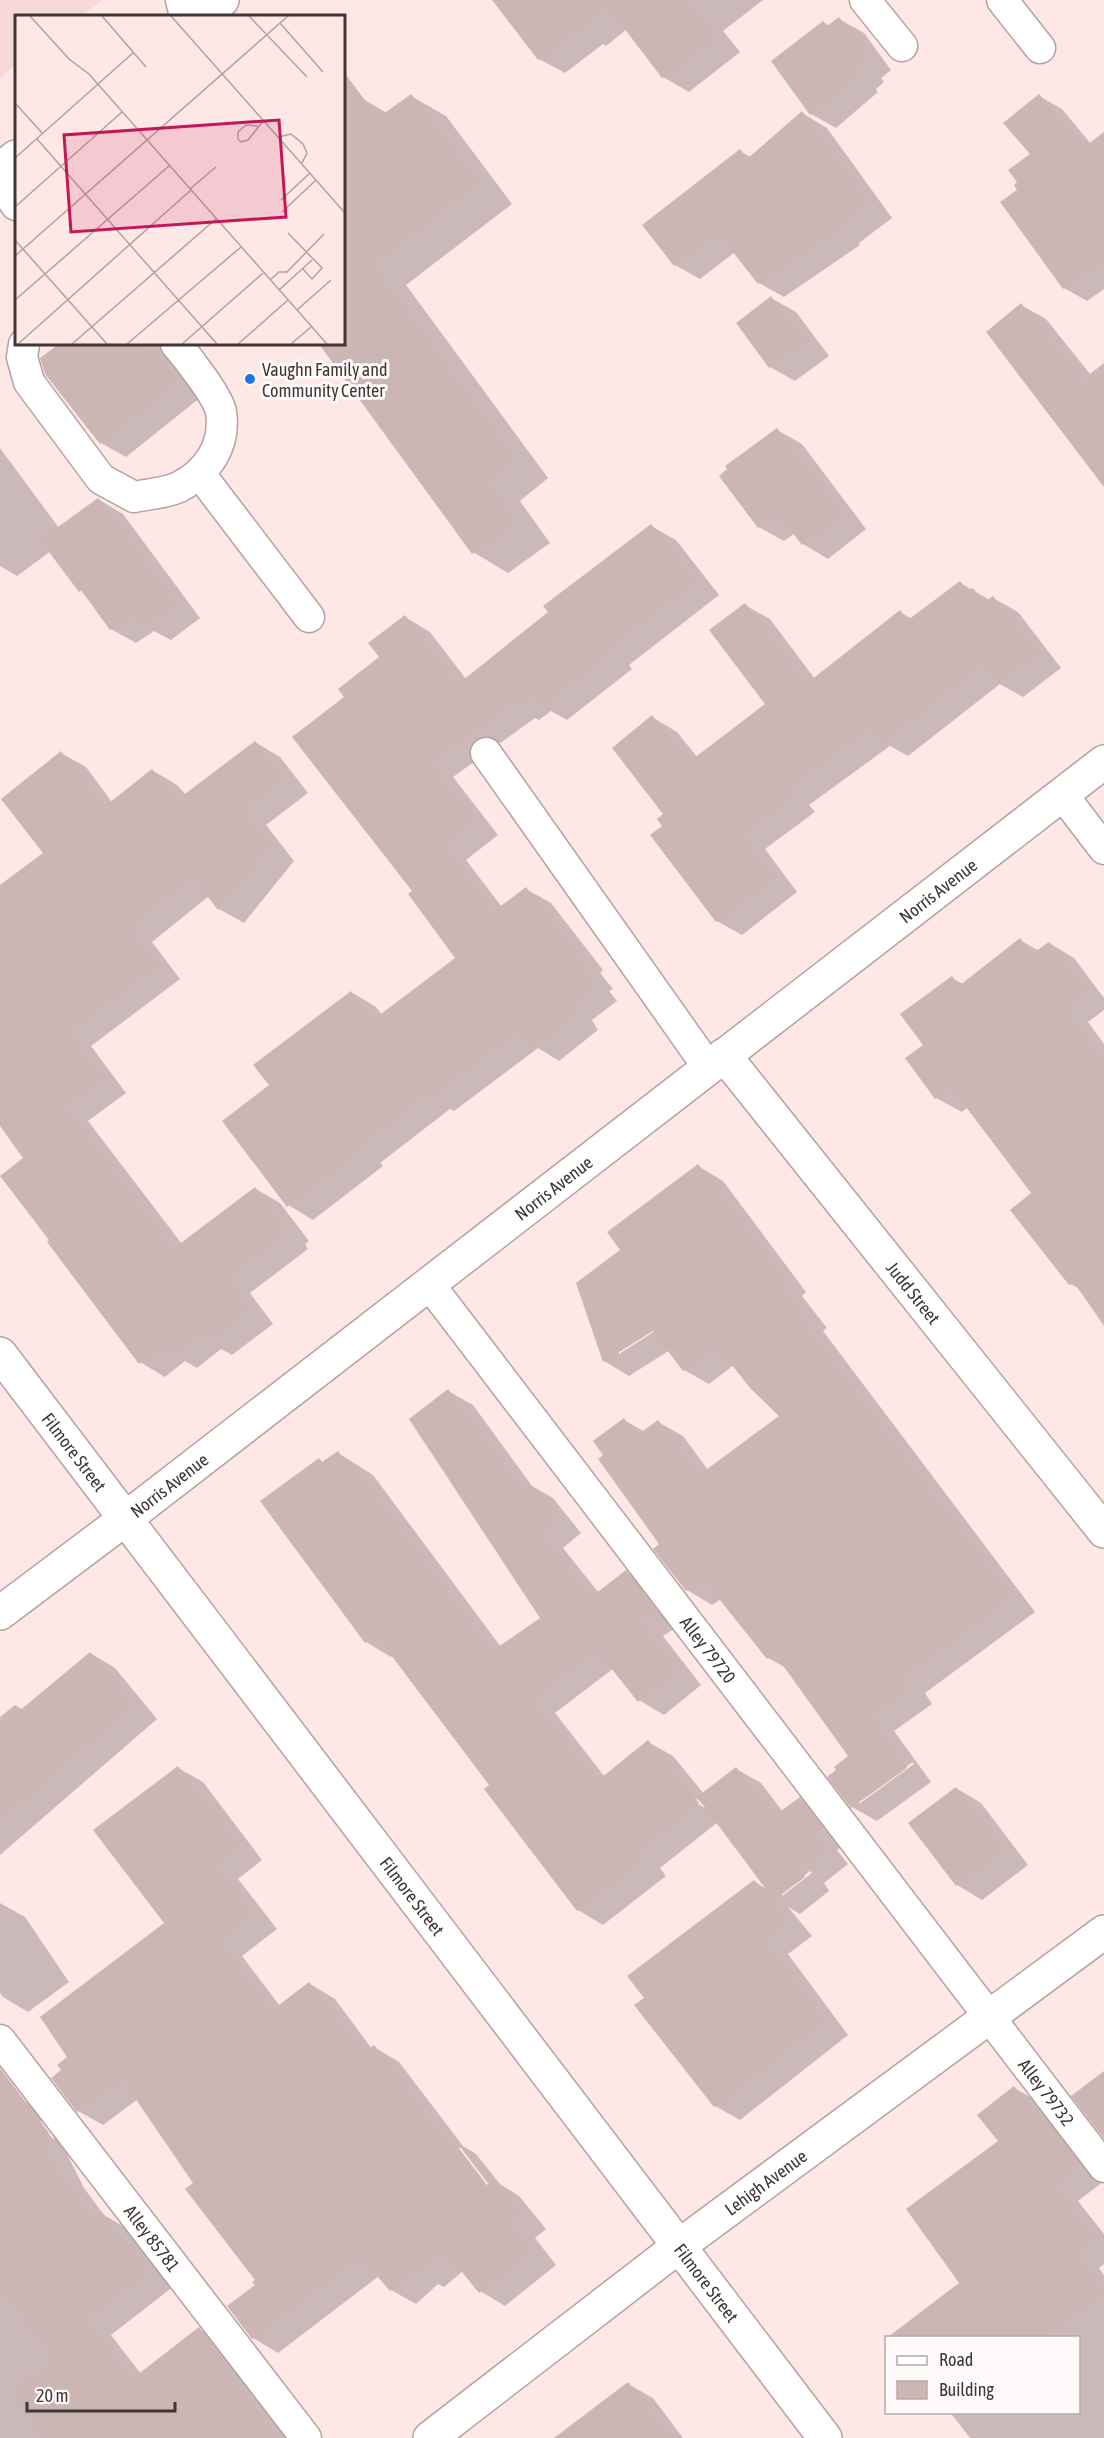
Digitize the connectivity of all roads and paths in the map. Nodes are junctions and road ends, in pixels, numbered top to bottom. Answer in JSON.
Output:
{"nodes":[{"id":1,"x":181,"y":0,"type":"edge"},
{"id":2,"x":222,"y":0,"type":"edge"},
{"id":3,"x":865,"y":0,"type":"edge"},
{"id":4,"x":1002,"y":0,"type":"edge"},
{"id":5,"x":185,"y":15,"type":"edge"},
{"id":6,"x":201,"y":15,"type":"edge"},
{"id":7,"x":902,"y":46,"type":"dead end"},
{"id":8,"x":1040,"y":48,"type":"dead end"},
{"id":9,"x":15,"y":158,"type":"edge"},
{"id":10,"x":0,"y":169,"type":"edge"},
{"id":11,"x":0,"y":181,"type":"edge"},
{"id":12,"x":15,"y":204,"type":"edge"},
{"id":13,"x":24,"y":345,"type":"edge"},
{"id":14,"x":177,"y":345,"type":"edge"},
{"id":15,"x":200,"y":474,"type":"junction"},
{"id":16,"x":309,"y":617,"type":"dead end"},
{"id":17,"x":486,"y":753,"type":"dead end"},
{"id":18,"x":1104,"y":762,"type":"edge"},
{"id":19,"x":1062,"y":794,"type":"junction"},
{"id":20,"x":1104,"y":849,"type":"edge"},
{"id":21,"x":716,"y":1061,"type":"junction"},
{"id":22,"x":429,"y":1284,"type":"junction"},
{"id":23,"x":0,"y":1354,"type":"edge"},
{"id":24,"x":125,"y":1519,"type":"junction"},
{"id":25,"x":1104,"y":1532,"type":"edge"},
{"id":26,"x":0,"y":1613,"type":"edge"},
{"id":27,"x":1104,"y":1932,"type":"edge"},
{"id":28,"x":990,"y":2016,"type":"junction"},
{"id":29,"x":0,"y":2040,"type":"edge"},
{"id":30,"x":1104,"y":2167,"type":"edge"},
{"id":31,"x":678,"y":2246,"type":"junction"},
{"id":32,"x":306,"y":2438,"type":"edge"},
{"id":33,"x":430,"y":2438,"type":"edge"},
{"id":34,"x":825,"y":2438,"type":"edge"}],
"edges":[{"from":1,"to":5,"type":"lane"},
{"from":2,"to":6,"type":"street"},
{"from":3,"to":7,"type":"lane"},
{"from":4,"to":8,"type":"lane"},
{"from":9,"to":10,"type":"street"},
{"from":11,"to":12,"type":"lane"},
{"from":13,"to":15,"type":"lane"},
{"from":14,"to":15,"type":"lane"},
{"from":15,"to":16,"type":"lane"},
{"from":17,"to":21,"type":"lane"},
{"from":18,"to":19,"type":"street","name":"Norris Avenue"},
{"from":19,"to":20,"type":"lane"},
{"from":19,"to":21,"type":"street","name":"Norris Avenue"},
{"from":21,"to":22,"type":"street","name":"Norris Avenue"},
{"from":21,"to":25,"type":"street","name":"Judd Street"},
{"from":22,"to":24,"type":"street","name":"Norris Avenue"},
{"from":22,"to":28,"type":"lane","name":"Alley 79720"},
{"from":23,"to":24,"type":"street","name":"Filmore Street"},
{"from":24,"to":26,"type":"street","name":"Norris Avenue"},
{"from":24,"to":31,"type":"street","name":"Filmore Street"},
{"from":27,"to":28,"type":"street","name":"Lehigh Avenue"},
{"from":28,"to":30,"type":"lane","name":"Alley 79732"},
{"from":28,"to":31,"type":"street","name":"Lehigh Avenue"},
{"from":29,"to":32,"type":"lane","name":"Alley 85781"},
{"from":31,"to":33,"type":"street","name":"Lehigh Avenue"},
{"from":31,"to":34,"type":"street","name":"Filmore Street"}]}
